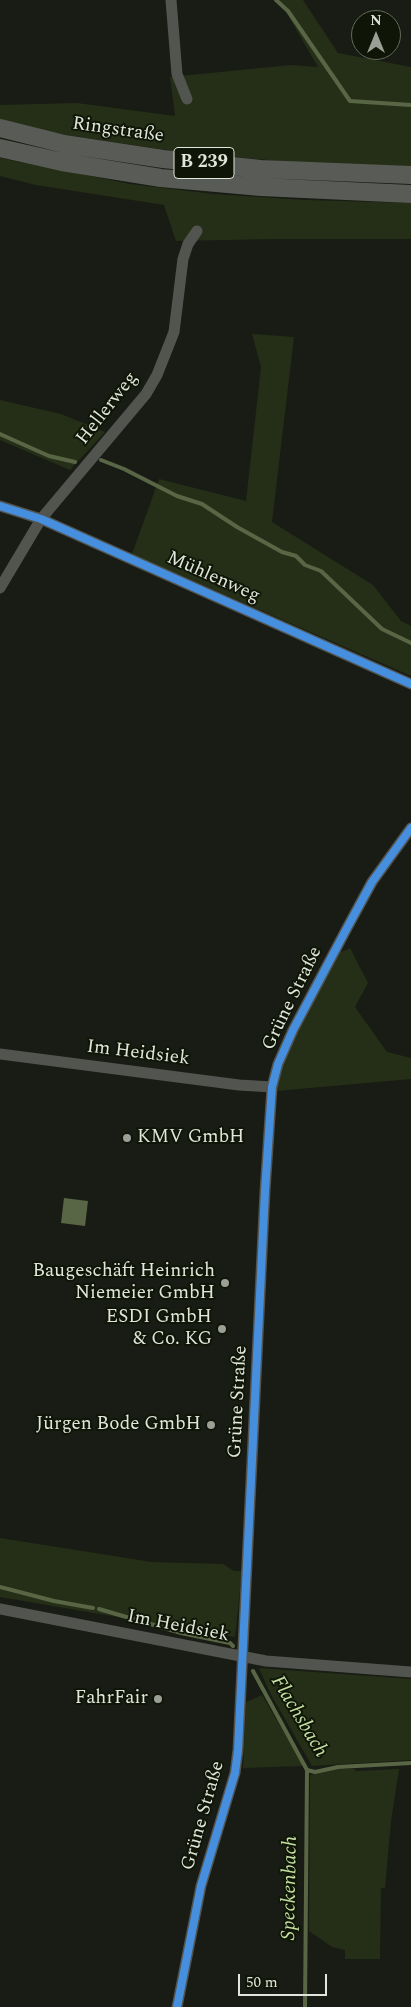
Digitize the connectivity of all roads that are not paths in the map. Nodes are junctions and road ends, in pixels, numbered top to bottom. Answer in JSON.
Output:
{"nodes":[{"id":1,"x":171,"y":0,"type":"edge"},
{"id":2,"x":186,"y":99,"type":"dead end"},
{"id":3,"x":0,"y":128,"type":"edge"},
{"id":4,"x":0,"y":148,"type":"edge"},
{"id":5,"x":411,"y":175,"type":"edge"},
{"id":6,"x":411,"y":194,"type":"edge"},
{"id":7,"x":197,"y":231,"type":"dead end"},
{"id":8,"x":0,"y":506,"type":"edge"},
{"id":9,"x":41,"y":519,"type":"junction"},
{"id":10,"x":0,"y":588,"type":"edge"},
{"id":11,"x":411,"y":684,"type":"edge"},
{"id":12,"x":411,"y":828,"type":"edge"},
{"id":13,"x":0,"y":1054,"type":"edge"},
{"id":14,"x":272,"y":1087,"type":"junction"},
{"id":15,"x":0,"y":1609,"type":"edge"},
{"id":16,"x":242,"y":1657,"type":"junction"},
{"id":17,"x":411,"y":1672,"type":"edge"},
{"id":18,"x":177,"y":2007,"type":"edge"}],
"edges":[{"from":1,"to":2,"type":"street"},
{"from":3,"to":5,"type":"highway","name":"Ringstraße","number":"B 239"},
{"from":4,"to":6,"type":"highway","name":"Ringstraße","number":"B 239"},
{"from":7,"to":9,"type":"street","name":"Hellerweg"},
{"from":8,"to":9,"type":"street","name":"Mühlenweg"},
{"from":9,"to":10,"type":"street","name":"Hellerweg"},
{"from":9,"to":11,"type":"street","name":"Mühlenweg"},
{"from":12,"to":14,"type":"street","name":"Grüne Straße"},
{"from":13,"to":14,"type":"street","name":"Im Heidsiek"},
{"from":14,"to":16,"type":"street","name":"Grüne Straße"},
{"from":15,"to":16,"type":"street","name":"Im Heidsiek"},
{"from":16,"to":17,"type":"street","name":"Im Heidsiek"},
{"from":16,"to":18,"type":"street","name":"Grüne Straße"}]}
